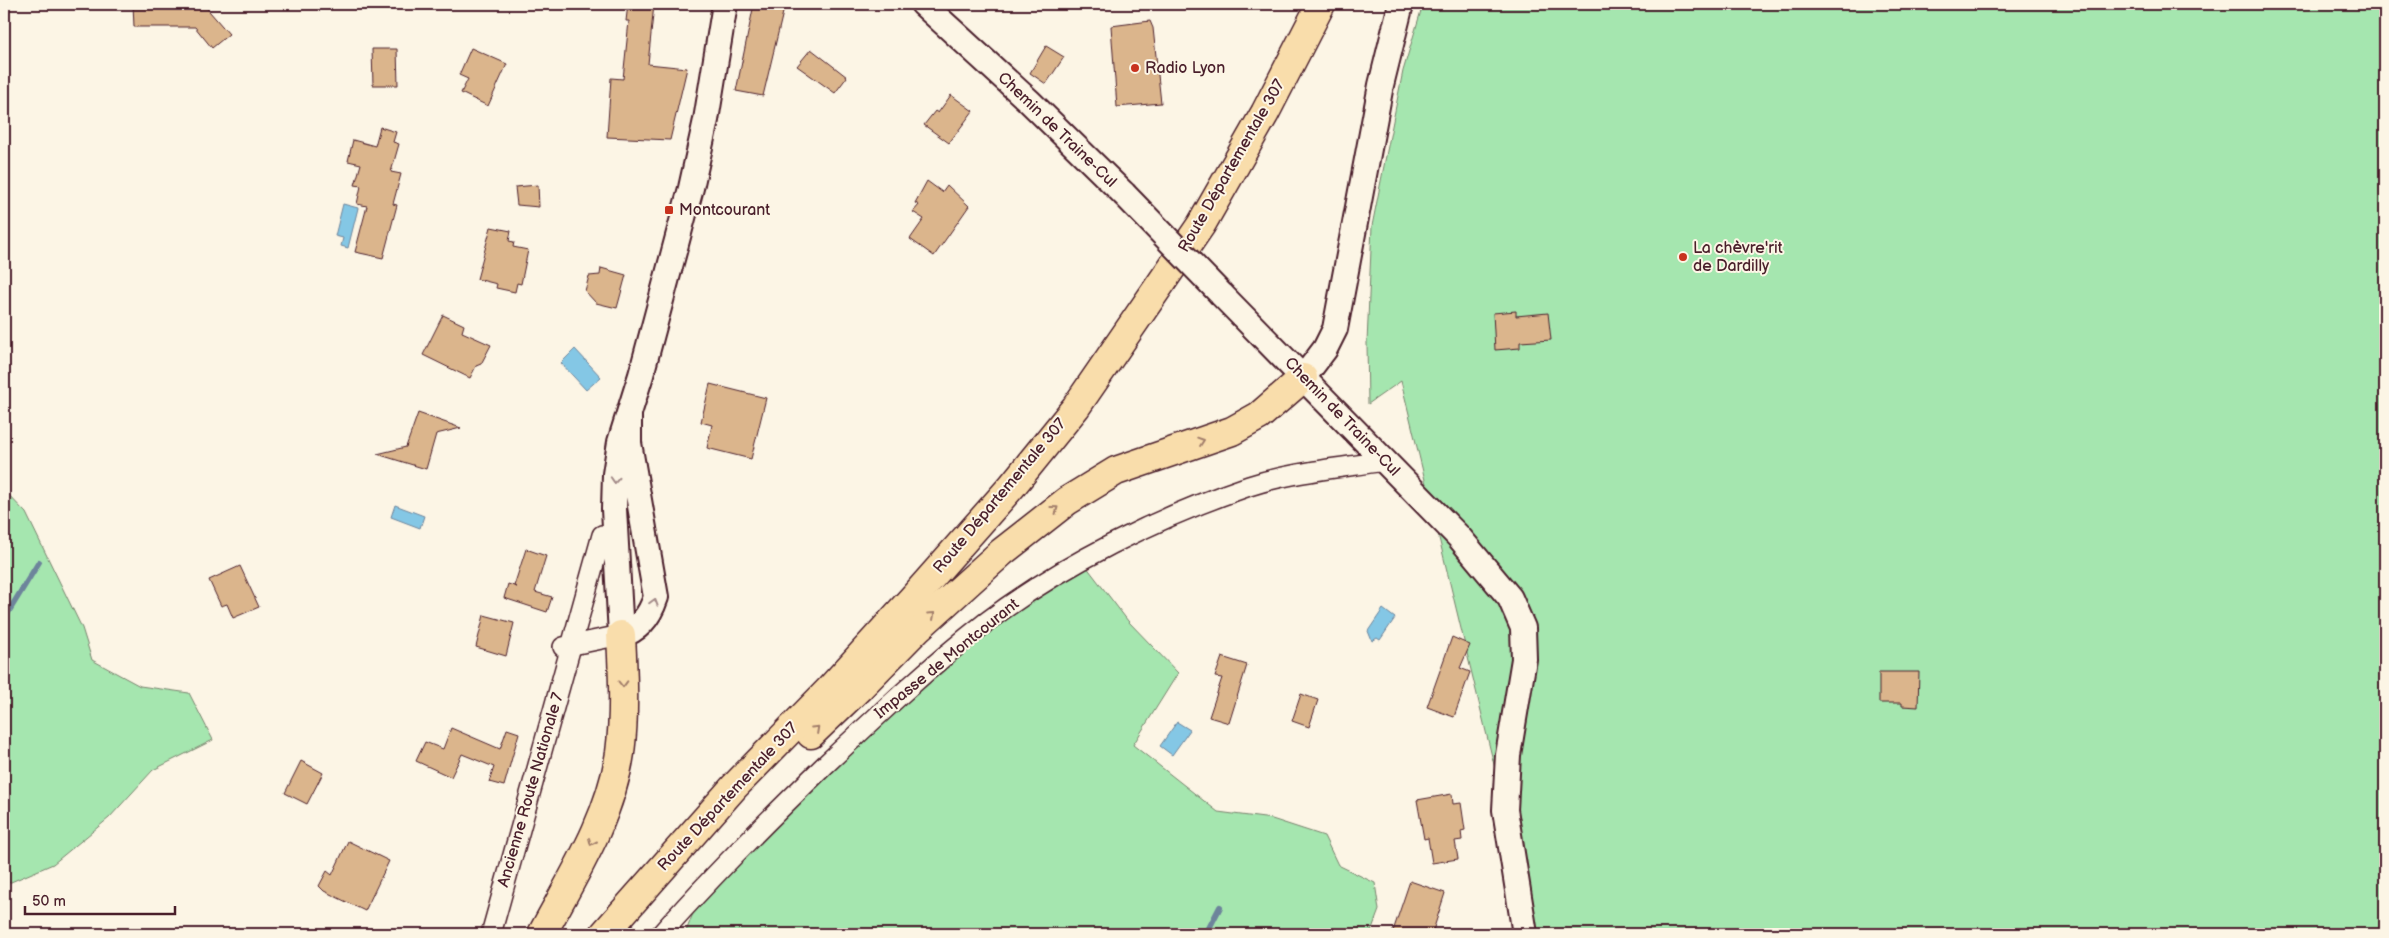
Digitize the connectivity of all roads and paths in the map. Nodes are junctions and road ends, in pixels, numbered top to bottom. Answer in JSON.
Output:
{"nodes":[{"id":1,"x":725,"y":4,"type":"edge"},
{"id":2,"x":923,"y":4,"type":"edge"},
{"id":3,"x":1321,"y":4,"type":"edge"},
{"id":4,"x":1401,"y":4,"type":"edge"},
{"id":5,"x":1302,"y":378,"type":"junction"},
{"id":6,"x":628,"y":416,"type":"junction"},
{"id":7,"x":1384,"y":461,"type":"junction"},
{"id":8,"x":602,"y":536,"type":"dead end"},
{"id":9,"x":622,"y":635,"type":"junction"},
{"id":10,"x":567,"y":646,"type":"junction"},
{"id":11,"x":491,"y":934,"type":"edge"},
{"id":12,"x":542,"y":934,"type":"edge"},
{"id":13,"x":605,"y":934,"type":"edge"},
{"id":14,"x":661,"y":934,"type":"edge"},
{"id":15,"x":1525,"y":934,"type":"edge"}],
"edges":[{"from":1,"to":6,"type":"street"},
{"from":2,"to":5,"type":"street","name":"Chemin de Traine-Cul","bridge":true},
{"from":3,"to":13,"type":"main road","name":"Route Départementale 307"},
{"from":4,"to":5,"type":"street"},
{"from":5,"to":7,"type":"street","name":"Chemin de Traine-Cul"},
{"from":13,"to":5,"type":"main road","one_way":true},
{"from":6,"to":9,"type":"street","one_way":true},
{"from":9,"to":6,"type":"street","one_way":true},
{"from":7,"to":14,"type":"street","name":"Impasse de Montcourant"},
{"from":7,"to":15,"type":"street","name":"Chemin de Traine-Cul"},
{"from":8,"to":10,"type":"street","name":"Ancienne Route Nationale 7"},
{"from":9,"to":10,"type":"street"},
{"from":9,"to":12,"type":"main road","one_way":true},
{"from":10,"to":11,"type":"street","name":"Ancienne Route Nationale 7"}]}
